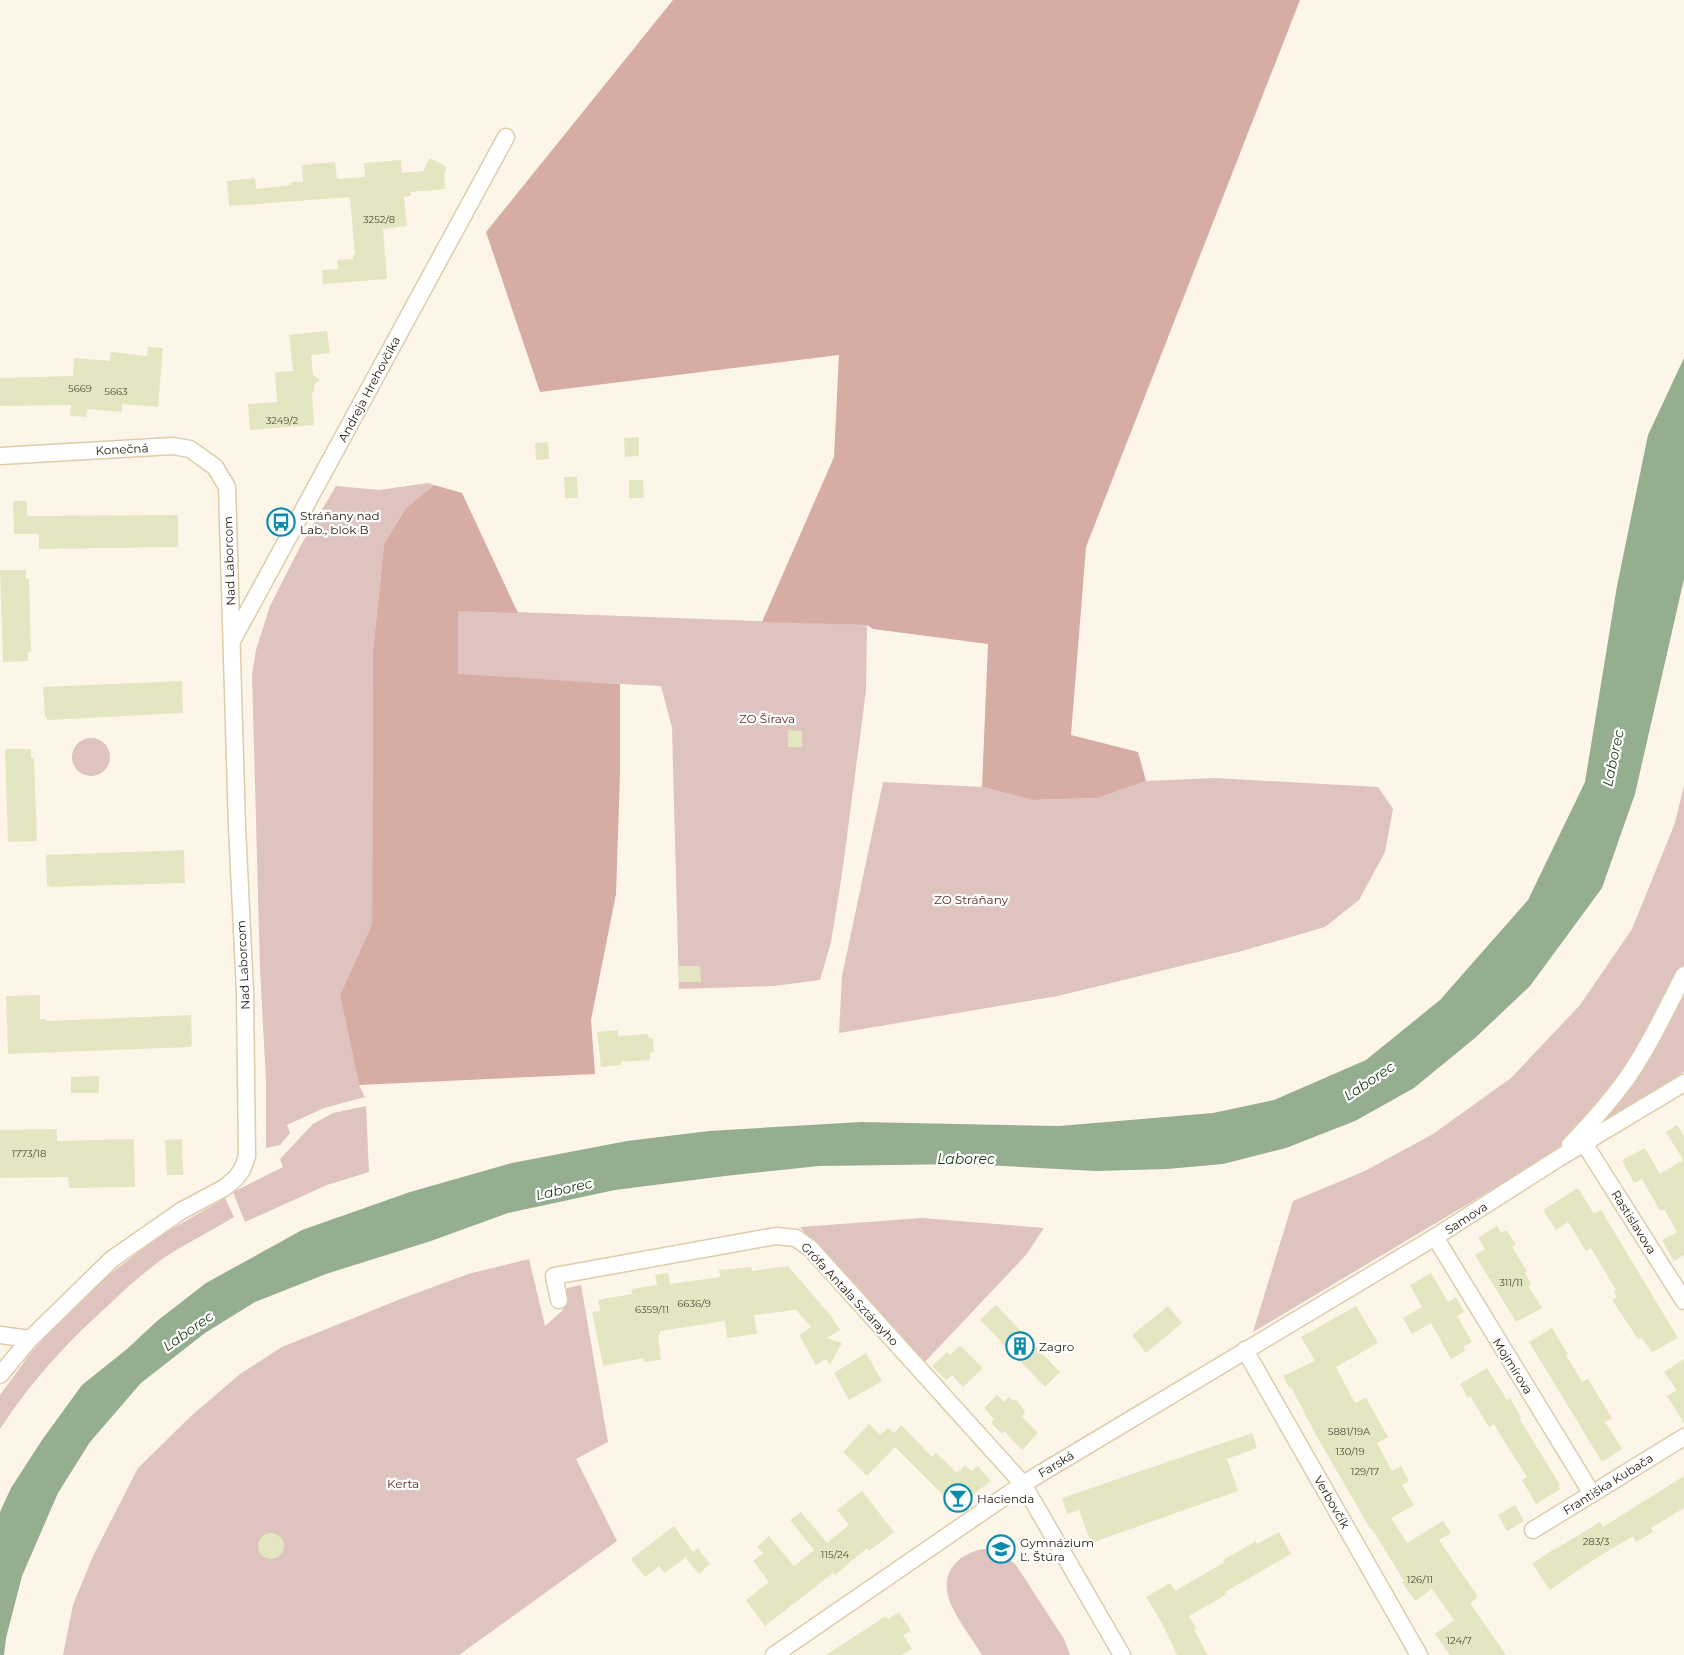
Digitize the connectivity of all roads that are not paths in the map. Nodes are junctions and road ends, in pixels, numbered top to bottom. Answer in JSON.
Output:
{"nodes":[{"id":1,"x":506,"y":137,"type":"dead end"},
{"id":2,"x":0,"y":456,"type":"edge"},
{"id":3,"x":227,"y":487,"type":"joint"},
{"id":4,"x":232,"y":641,"type":"junction"},
{"id":5,"x":1684,"y":974,"type":"edge"},
{"id":6,"x":1684,"y":1083,"type":"edge"},
{"id":7,"x":1584,"y":1143,"type":"junction"},
{"id":8,"x":1559,"y":1158,"type":"junction"},
{"id":9,"x":1435,"y":1237,"type":"junction"},
{"id":10,"x":559,"y":1300,"type":"dead end"},
{"id":11,"x":1684,"y":1300,"type":"edge"},
{"id":12,"x":0,"y":1335,"type":"edge"},
{"id":13,"x":30,"y":1339,"type":"junction"},
{"id":14,"x":1245,"y":1350,"type":"junction"},
{"id":15,"x":0,"y":1375,"type":"edge"},
{"id":16,"x":1684,"y":1437,"type":"edge"},
{"id":17,"x":1022,"y":1484,"type":"junction"},
{"id":18,"x":1592,"y":1494,"type":"junction"},
{"id":19,"x":1533,"y":1530,"type":"dead end"},
{"id":20,"x":774,"y":1655,"type":"edge"},
{"id":21,"x":1122,"y":1655,"type":"edge"},
{"id":22,"x":1419,"y":1655,"type":"edge"}],
"edges":[{"from":1,"to":4,"type":"street","name":"Andreja Hrehovčíka"},
{"from":2,"to":3,"type":"street","name":"Konečná"},
{"from":3,"to":4,"type":"street","name":"Nad Laborcom"},
{"from":4,"to":13,"type":"street","name":"Nad Laborcom"},
{"from":5,"to":8,"type":"street"},
{"from":6,"to":7,"type":"street","name":"Samova"},
{"from":7,"to":8,"type":"street","name":"Samova"},
{"from":7,"to":11,"type":"street","name":"Rastislavova"},
{"from":8,"to":9,"type":"street","name":"Samova"},
{"from":9,"to":14,"type":"street","name":"Samova"},
{"from":9,"to":18,"type":"street","name":"Mojmírova"},
{"from":10,"to":17,"type":"street","name":"Grófa Antala Sztárayho"},
{"from":12,"to":13,"type":"street"},
{"from":13,"to":15,"type":"street","name":"Nad Laborcom"},
{"from":14,"to":17,"type":"street","name":"Farská"},
{"from":14,"to":22,"type":"street","name":"Verbovčík"},
{"from":16,"to":18,"type":"street","name":"Františka Kubača"},
{"from":17,"to":20,"type":"street","name":"Farská"},
{"from":17,"to":21,"type":"street"},
{"from":18,"to":19,"type":"street","name":"Františka Kubača"}]}
